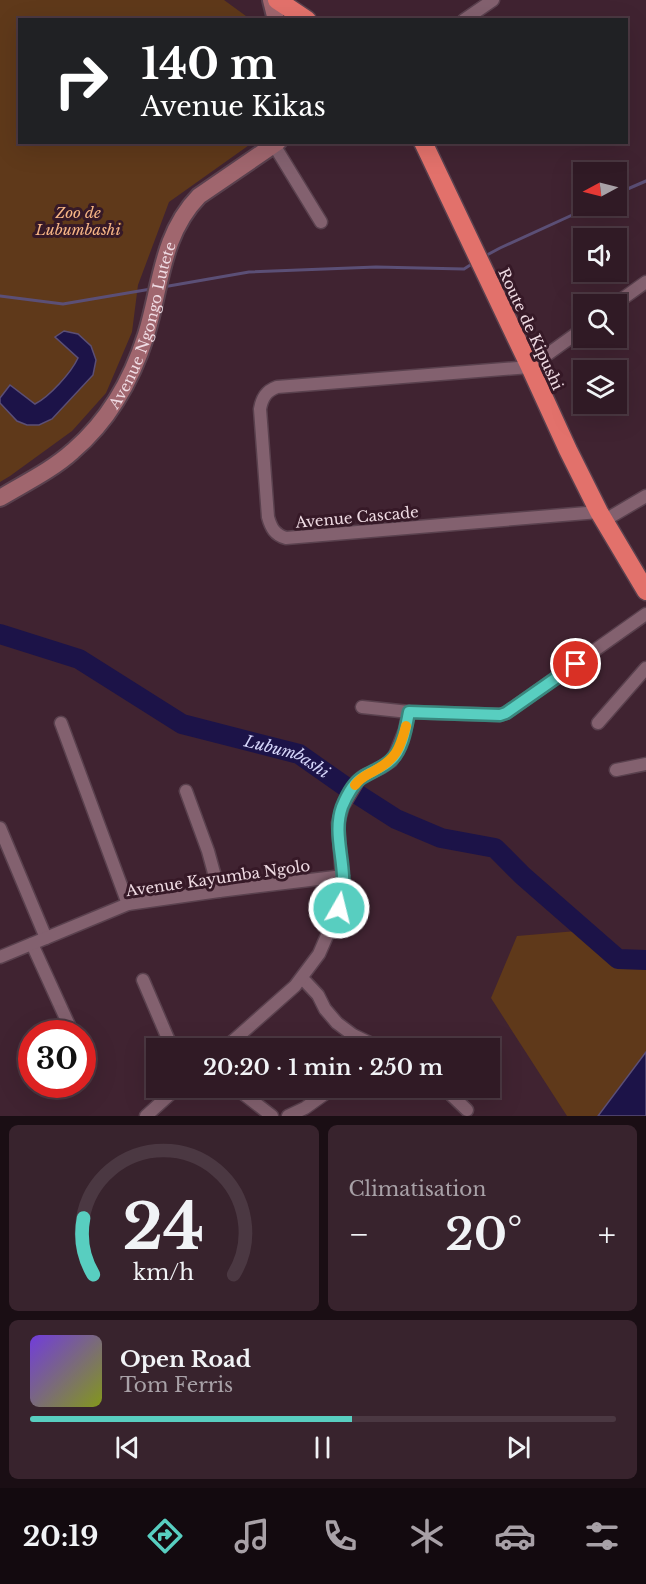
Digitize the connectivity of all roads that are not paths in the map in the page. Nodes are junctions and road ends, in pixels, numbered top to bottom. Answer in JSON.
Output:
{"nodes":[{"id":1,"x":271,"y":0,"type":"edge"},
{"id":2,"x":277,"y":0,"type":"edge"},
{"id":3,"x":493,"y":0,"type":"edge"},
{"id":4,"x":276,"y":18,"type":"edge"},
{"id":5,"x":304,"y":18,"type":"edge"},
{"id":6,"x":467,"y":18,"type":"edge"},
{"id":7,"x":424,"y":144,"type":"edge"},
{"id":8,"x":272,"y":145,"type":"edge"},
{"id":9,"x":321,"y":222,"type":"dead end"},
{"id":10,"x":646,"y":282,"type":"edge"},
{"id":11,"x":627,"y":295,"type":"edge"},
{"id":12,"x":573,"y":336,"type":"edge"},
{"id":13,"x":530,"y":367,"type":"junction"},
{"id":14,"x":646,"y":496,"type":"edge"},
{"id":15,"x":0,"y":498,"type":"edge"},
{"id":16,"x":602,"y":516,"type":"junction"},
{"id":17,"x":646,"y":591,"type":"edge"},
{"id":18,"x":646,"y":615,"type":"edge"},
{"id":19,"x":646,"y":668,"type":"edge"},
{"id":20,"x":362,"y":707,"type":"dead end"},
{"id":21,"x":409,"y":712,"type":"junction"},
{"id":22,"x":61,"y":723,"type":"dead end"},
{"id":23,"x":598,"y":723,"type":"dead end"},
{"id":24,"x":646,"y":764,"type":"edge"},
{"id":25,"x":616,"y":770,"type":"dead end"},
{"id":26,"x":186,"y":791,"type":"dead end"},
{"id":27,"x":0,"y":828,"type":"edge"},
{"id":28,"x":343,"y":876,"type":"junction"},
{"id":29,"x":219,"y":891,"type":"junction"},
{"id":30,"x":128,"y":904,"type":"junction"},
{"id":31,"x":46,"y":938,"type":"junction"},
{"id":32,"x":32,"y":944,"type":"junction"},
{"id":33,"x":0,"y":957,"type":"edge"},
{"id":34,"x":302,"y":978,"type":"junction"},
{"id":35,"x":143,"y":980,"type":"dead end"},
{"id":36,"x":67,"y":1020,"type":"edge"},
{"id":37,"x":168,"y":1038,"type":"edge"},
{"id":38,"x":236,"y":1038,"type":"edge"},
{"id":39,"x":359,"y":1038,"type":"edge"},
{"id":40,"x":166,"y":1098,"type":"edge"},
{"id":41,"x":249,"y":1098,"type":"edge"},
{"id":42,"x":319,"y":1098,"type":"edge"},
{"id":43,"x":454,"y":1098,"type":"edge"},
{"id":44,"x":467,"y":1110,"type":"dead end"},
{"id":45,"x":146,"y":1116,"type":"edge"},
{"id":46,"x":272,"y":1116,"type":"edge"},
{"id":47,"x":288,"y":1116,"type":"edge"}],
"edges":[{"from":1,"to":4,"type":"street"},
{"from":2,"to":5,"type":"highway"},
{"from":3,"to":6,"type":"street"},
{"from":7,"to":13,"type":"highway","name":"Route de Kipushi"},
{"from":8,"to":9,"type":"street"},
{"from":8,"to":15,"type":"street","name":"Avenue Ngongo Lutete"},
{"from":10,"to":11,"type":"street"},
{"from":12,"to":13,"type":"street"},
{"from":13,"to":16,"type":"highway","name":"Route de Kipushi"},
{"from":13,"to":16,"type":"street","name":"Avenue Cascade"},
{"from":14,"to":16,"type":"street"},
{"from":16,"to":17,"type":"highway","name":"Route de Kipushi"},
{"from":18,"to":21,"type":"street"},
{"from":19,"to":23,"type":"street"},
{"from":20,"to":21,"type":"street"},
{"from":21,"to":28,"type":"street"},
{"from":22,"to":30,"type":"street"},
{"from":24,"to":25,"type":"street"},
{"from":26,"to":29,"type":"street"},
{"from":27,"to":31,"type":"street"},
{"from":28,"to":29,"type":"street","name":"Avenue Kayumba Ngolo"},
{"from":28,"to":34,"type":"street"},
{"from":29,"to":30,"type":"street","name":"Avenue Kayumba Ngolo"},
{"from":30,"to":31,"type":"street","name":"Avenue Kayumba Ngolo"},
{"from":31,"to":32,"type":"street","name":"Avenue Kayumba Ngolo"},
{"from":32,"to":33,"type":"street","name":"Avenue Kayumba Ngolo"},
{"from":32,"to":36,"type":"street"},
{"from":34,"to":38,"type":"street"},
{"from":34,"to":39,"type":"street"},
{"from":35,"to":37,"type":"street"},
{"from":40,"to":45,"type":"street"},
{"from":41,"to":46,"type":"street"},
{"from":42,"to":47,"type":"street"},
{"from":43,"to":44,"type":"street"}]}
